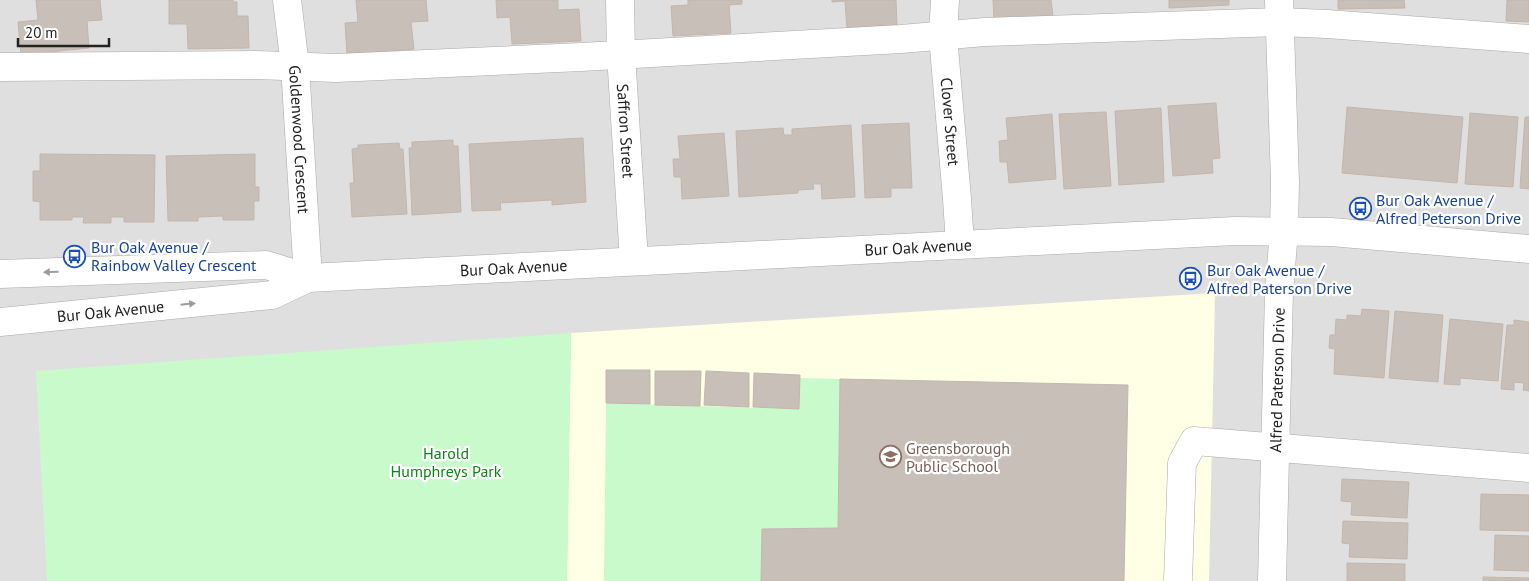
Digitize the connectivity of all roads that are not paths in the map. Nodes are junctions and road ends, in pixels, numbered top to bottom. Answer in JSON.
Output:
{"nodes":[{"id":1,"x":287,"y":0,"type":"edge"},
{"id":2,"x":620,"y":0,"type":"edge"},
{"id":3,"x":945,"y":0,"type":"edge"},
{"id":4,"x":1280,"y":11,"type":"edge"},
{"id":5,"x":943,"y":36,"type":"junction"},
{"id":6,"x":1529,"y":39,"type":"edge"},
{"id":7,"x":620,"y":54,"type":"junction"},
{"id":8,"x":295,"y":66,"type":"junction"},
{"id":9,"x":0,"y":68,"type":"edge"},
{"id":10,"x":1284,"y":231,"type":"junction"},
{"id":11,"x":960,"y":244,"type":"junction"},
{"id":12,"x":1529,"y":248,"type":"edge"},
{"id":13,"x":634,"y":261,"type":"junction"},
{"id":14,"x":0,"y":274,"type":"edge"},
{"id":15,"x":308,"y":278,"type":"junction"},
{"id":16,"x":0,"y":322,"type":"edge"},
{"id":17,"x":1275,"y":449,"type":"junction"},
{"id":18,"x":1529,"y":468,"type":"edge"},
{"id":19,"x":1178,"y":581,"type":"edge"},
{"id":20,"x":1272,"y":581,"type":"edge"}],
"edges":[{"from":1,"to":8,"type":"street","name":"Goldenwood Crescent"},
{"from":2,"to":7,"type":"street","name":"Saffron Street"},
{"from":3,"to":5,"type":"street","name":"Clover Street"},
{"from":4,"to":5,"type":"street"},
{"from":4,"to":6,"type":"street"},
{"from":4,"to":10,"type":"street","name":"Alfred Paterson Drive"},
{"from":5,"to":7,"type":"street"},
{"from":5,"to":11,"type":"street","name":"Clover Street"},
{"from":7,"to":8,"type":"street"},
{"from":7,"to":13,"type":"street","name":"Saffron Street"},
{"from":8,"to":9,"type":"street"},
{"from":8,"to":15,"type":"street","name":"Goldenwood Crescent"},
{"from":10,"to":11,"type":"street","name":"Bur Oak Avenue"},
{"from":10,"to":12,"type":"street","name":"Bur Oak Avenue"},
{"from":10,"to":17,"type":"street","name":"Alfred Paterson Drive"},
{"from":11,"to":13,"type":"street","name":"Bur Oak Avenue"},
{"from":13,"to":15,"type":"street","name":"Bur Oak Avenue"},
{"from":15,"to":14,"type":"street","name":"Bur Oak Avenue","one_way":true},
{"from":16,"to":15,"type":"street","name":"Bur Oak Avenue","one_way":true},
{"from":17,"to":18,"type":"street"},
{"from":17,"to":19,"type":"street"},
{"from":17,"to":20,"type":"street","name":"Alfred Paterson Drive"}]}
